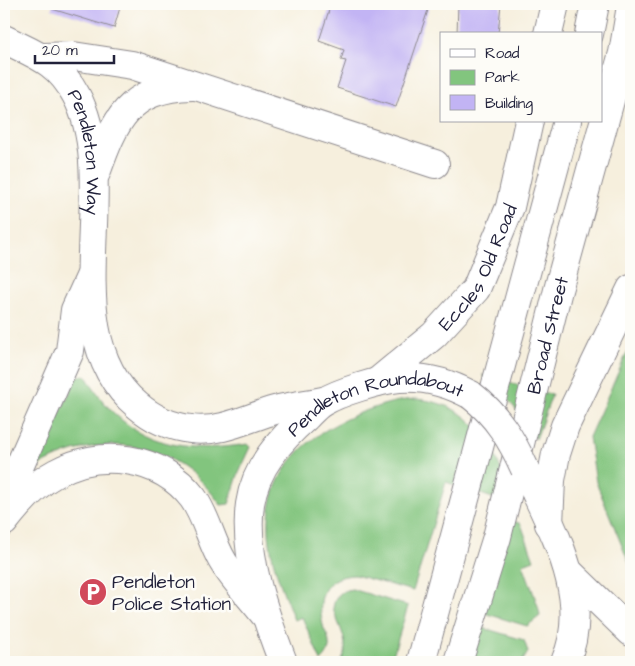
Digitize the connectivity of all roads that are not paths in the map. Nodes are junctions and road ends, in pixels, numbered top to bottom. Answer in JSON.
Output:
{"nodes":[{"id":1,"x":555,"y":4,"type":"edge"},
{"id":2,"x":595,"y":4,"type":"edge"},
{"id":3,"x":631,"y":6,"type":"edge"},
{"id":4,"x":548,"y":32,"type":"edge"},
{"id":5,"x":589,"y":32,"type":"edge"},
{"id":6,"x":6,"y":41,"type":"edge"},
{"id":7,"x":44,"y":57,"type":"junction"},
{"id":8,"x":196,"y":86,"type":"junction"},
{"id":9,"x":529,"y":122,"type":"edge"},
{"id":10,"x":567,"y":122,"type":"edge"},
{"id":11,"x":435,"y":164,"type":"dead end"},
{"id":12,"x":93,"y":179,"type":"junction"},
{"id":13,"x":91,"y":276,"type":"junction"},
{"id":14,"x":631,"y":289,"type":"edge"},
{"id":15,"x":377,"y":382,"type":"junction"},
{"id":16,"x":323,"y":402,"type":"junction"},
{"id":17,"x":5,"y":521,"type":"edge"},
{"id":18,"x":549,"y":524,"type":"junction"},
{"id":19,"x":569,"y":572,"type":"junction"},
{"id":20,"x":264,"y":614,"type":"junction"},
{"id":21,"x":631,"y":632,"type":"edge"},
{"id":22,"x":283,"y":662,"type":"edge"},
{"id":23,"x":421,"y":662,"type":"edge"},
{"id":24,"x":458,"y":662,"type":"edge"},
{"id":25,"x":565,"y":662,"type":"edge"}],
"edges":[{"from":1,"to":4,"type":"main road"},
{"from":2,"to":5,"type":"main road"},
{"from":3,"to":24,"type":"main road","name":"Broad Street"},
{"from":6,"to":7,"type":"main road","name":"Pendleton Way"},
{"from":7,"to":8,"type":"main road"},
{"from":7,"to":12,"type":"main road","name":"Pendleton Way"},
{"from":8,"to":11,"type":"main road"},
{"from":8,"to":12,"type":"main road"},
{"from":9,"to":15,"type":"main road","name":"Eccles Old Road"},
{"from":10,"to":23,"type":"main road","name":"Broad Street"},
{"from":12,"to":13,"type":"main road","name":"Pendleton Way"},
{"from":13,"to":16,"type":"main road","name":"Pendleton Way"},
{"from":13,"to":17,"type":"main road"},
{"from":14,"to":18,"type":"main road"},
{"from":15,"to":16,"type":"main road","name":"Pendleton Roundabout"},
{"from":15,"to":18,"type":"main road","name":"Pendleton Roundabout","bridge":true},
{"from":16,"to":20,"type":"main road","name":"Pendleton Roundabout"},
{"from":17,"to":20,"type":"main road"},
{"from":18,"to":19,"type":"main road","name":"Pendleton Roundabout"},
{"from":19,"to":21,"type":"main road"},
{"from":19,"to":25,"type":"main road","name":"Pendleton Roundabout"},
{"from":20,"to":22,"type":"main road","name":"Pendleton Roundabout"}]}
